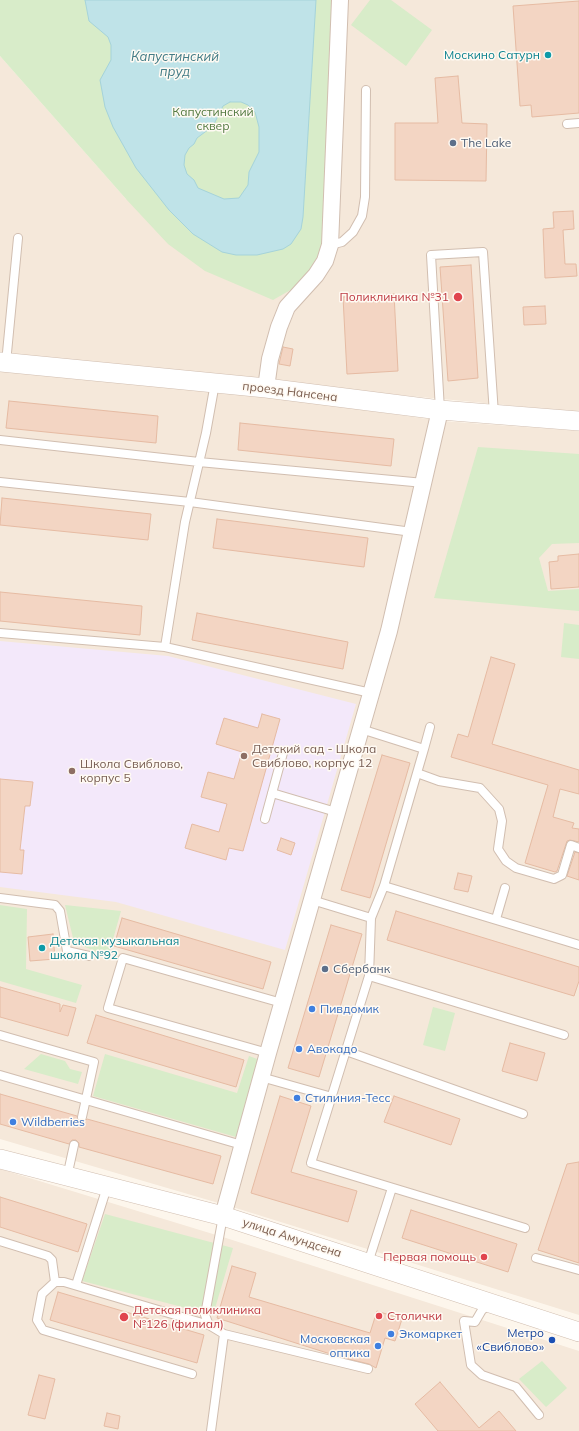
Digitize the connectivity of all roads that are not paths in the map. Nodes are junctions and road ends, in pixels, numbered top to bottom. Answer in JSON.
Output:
{"nodes":[{"id":1,"x":340,"y":0,"type":"edge"},
{"id":2,"x":366,"y":90,"type":"dead end"},
{"id":3,"x":579,"y":123,"type":"edge"},
{"id":4,"x":567,"y":124,"type":"dead end"},
{"id":5,"x":18,"y":238,"type":"dead end"},
{"id":6,"x":330,"y":245,"type":"junction"},
{"id":7,"x":3,"y":363,"type":"edge"},
{"id":8,"x":215,"y":383,"type":"junction"},
{"id":9,"x":266,"y":388,"type":"junction"},
{"id":10,"x":440,"y":410,"type":"junction"},
{"id":11,"x":494,"y":414,"type":"junction"},
{"id":12,"x":579,"y":421,"type":"edge"},
{"id":13,"x":0,"y":440,"type":"edge"},
{"id":14,"x":200,"y":462,"type":"junction"},
{"id":15,"x":0,"y":482,"type":"edge"},
{"id":16,"x":424,"y":483,"type":"junction"},
{"id":17,"x":190,"y":502,"type":"junction"},
{"id":18,"x":412,"y":532,"type":"junction"},
{"id":19,"x":0,"y":633,"type":"edge"},
{"id":20,"x":165,"y":648,"type":"junction"},
{"id":21,"x":371,"y":692,"type":"junction"},
{"id":22,"x":430,"y":727,"type":"dead end"},
{"id":23,"x":361,"y":729,"type":"junction"},
{"id":24,"x":424,"y":748,"type":"junction"},
{"id":25,"x":283,"y":753,"type":"dead end"},
{"id":26,"x":417,"y":773,"type":"junction"},
{"id":27,"x":272,"y":793,"type":"junction"},
{"id":28,"x":336,"y":812,"type":"junction"},
{"id":29,"x":265,"y":819,"type":"dead end"},
{"id":30,"x":579,"y":848,"type":"edge"},
{"id":31,"x":384,"y":886,"type":"junction"},
{"id":32,"x":505,"y":888,"type":"dead end"},
{"id":33,"x":0,"y":898,"type":"edge"},
{"id":34,"x":312,"y":900,"type":"junction"},
{"id":35,"x":371,"y":918,"type":"junction"},
{"id":36,"x":496,"y":920,"type":"junction"},
{"id":37,"x":579,"y":945,"type":"edge"},
{"id":38,"x":89,"y":956,"type":"dead end"},
{"id":39,"x":369,"y":976,"type":"junction"},
{"id":40,"x":282,"y":1003,"type":"junction"},
{"id":41,"x":0,"y":1035,"type":"edge"},
{"id":42,"x":564,"y":1035,"type":"dead end"},
{"id":43,"x":346,"y":1051,"type":"junction"},
{"id":44,"x":268,"y":1053,"type":"junction"},
{"id":45,"x":0,"y":1075,"type":"edge"},
{"id":46,"x":261,"y":1077,"type":"junction"},
{"id":47,"x":332,"y":1097,"type":"junction"},
{"id":48,"x":85,"y":1099,"type":"junction"},
{"id":49,"x":523,"y":1114,"type":"dead end"},
{"id":50,"x":82,"y":1117,"type":"dead end"},
{"id":51,"x":242,"y":1144,"type":"junction"},
{"id":52,"x":74,"y":1145,"type":"dead end"},
{"id":53,"x":0,"y":1159,"type":"edge"},
{"id":54,"x":67,"y":1177,"type":"junction"},
{"id":55,"x":107,"y":1187,"type":"junction"},
{"id":56,"x":392,"y":1188,"type":"junction"},
{"id":57,"x":223,"y":1216,"type":"junction"},
{"id":58,"x":525,"y":1228,"type":"dead end"},
{"id":59,"x":0,"y":1241,"type":"edge"},
{"id":60,"x":536,"y":1258,"type":"dead end"},
{"id":61,"x":368,"y":1264,"type":"junction"},
{"id":62,"x":579,"y":1270,"type":"edge"},
{"id":63,"x":55,"y":1282,"type":"junction"},
{"id":64,"x":76,"y":1285,"type":"junction"},
{"id":65,"x":491,"y":1304,"type":"junction"},
{"id":66,"x":209,"y":1325,"type":"junction"},
{"id":67,"x":579,"y":1332,"type":"edge"},
{"id":68,"x":224,"y":1334,"type":"junction"},
{"id":69,"x":368,"y":1369,"type":"dead end"},
{"id":70,"x":192,"y":1374,"type":"dead end"},
{"id":71,"x":539,"y":1415,"type":"dead end"},
{"id":72,"x":211,"y":1431,"type":"edge"}],
"edges":[{"from":1,"to":6,"type":"street"},
{"from":2,"to":6,"type":"lane"},
{"from":3,"to":4,"type":"lane"},
{"from":5,"to":7,"type":"lane"},
{"from":6,"to":9,"type":"street"},
{"from":7,"to":8,"type":"street","name":"проезд Нансена"},
{"from":8,"to":9,"type":"street","name":"проезд Нансена"},
{"from":8,"to":14,"type":"lane"},
{"from":9,"to":10,"type":"street","name":"проезд Нансена"},
{"from":10,"to":11,"type":"street","name":"проезд Нансена"},
{"from":10,"to":11,"type":"lane"},
{"from":10,"to":16,"type":"street"},
{"from":11,"to":12,"type":"street","name":"проезд Нансена"},
{"from":13,"to":14,"type":"lane"},
{"from":14,"to":16,"type":"lane"},
{"from":14,"to":17,"type":"lane"},
{"from":15,"to":17,"type":"lane"},
{"from":16,"to":18,"type":"street"},
{"from":17,"to":18,"type":"lane"},
{"from":17,"to":20,"type":"lane"},
{"from":18,"to":21,"type":"street"},
{"from":19,"to":20,"type":"lane"},
{"from":20,"to":21,"type":"lane"},
{"from":21,"to":23,"type":"street"},
{"from":22,"to":24,"type":"lane"},
{"from":23,"to":24,"type":"lane"},
{"from":23,"to":28,"type":"street"},
{"from":24,"to":26,"type":"lane"},
{"from":25,"to":27,"type":"lane"},
{"from":26,"to":30,"type":"lane"},
{"from":26,"to":31,"type":"lane"},
{"from":27,"to":28,"type":"lane"},
{"from":27,"to":29,"type":"lane"},
{"from":28,"to":34,"type":"street"},
{"from":31,"to":35,"type":"lane"},
{"from":31,"to":36,"type":"lane"},
{"from":32,"to":36,"type":"lane"},
{"from":33,"to":38,"type":"lane"},
{"from":34,"to":35,"type":"lane"},
{"from":34,"to":40,"type":"street"},
{"from":35,"to":39,"type":"lane"},
{"from":36,"to":37,"type":"lane"},
{"from":39,"to":42,"type":"lane"},
{"from":39,"to":43,"type":"lane"},
{"from":40,"to":44,"type":"street"},
{"from":40,"to":44,"type":"lane"},
{"from":41,"to":48,"type":"lane"},
{"from":43,"to":47,"type":"lane"},
{"from":43,"to":49,"type":"lane"},
{"from":44,"to":46,"type":"street"},
{"from":45,"to":48,"type":"lane"},
{"from":46,"to":47,"type":"lane"},
{"from":46,"to":51,"type":"street"},
{"from":47,"to":56,"type":"lane"},
{"from":48,"to":50,"type":"lane"},
{"from":48,"to":51,"type":"lane"},
{"from":51,"to":57,"type":"street"},
{"from":52,"to":54,"type":"lane"},
{"from":53,"to":54,"type":"street","name":"улица Амундсена"},
{"from":54,"to":55,"type":"street","name":"улица Амундсена"},
{"from":55,"to":57,"type":"street","name":"улица Амундсена"},
{"from":55,"to":64,"type":"lane"},
{"from":56,"to":58,"type":"lane"},
{"from":56,"to":61,"type":"lane"},
{"from":57,"to":61,"type":"street","name":"улица Амундсена"},
{"from":57,"to":66,"type":"lane"},
{"from":59,"to":63,"type":"lane"},
{"from":60,"to":62,"type":"lane"},
{"from":61,"to":65,"type":"street","name":"улица Амундсена"},
{"from":63,"to":64,"type":"lane"},
{"from":63,"to":70,"type":"lane"},
{"from":64,"to":66,"type":"lane"},
{"from":65,"to":67,"type":"street","name":"улица Амундсена"},
{"from":65,"to":71,"type":"lane"},
{"from":66,"to":68,"type":"lane"},
{"from":68,"to":69,"type":"lane"},
{"from":68,"to":72,"type":"lane"}]}
